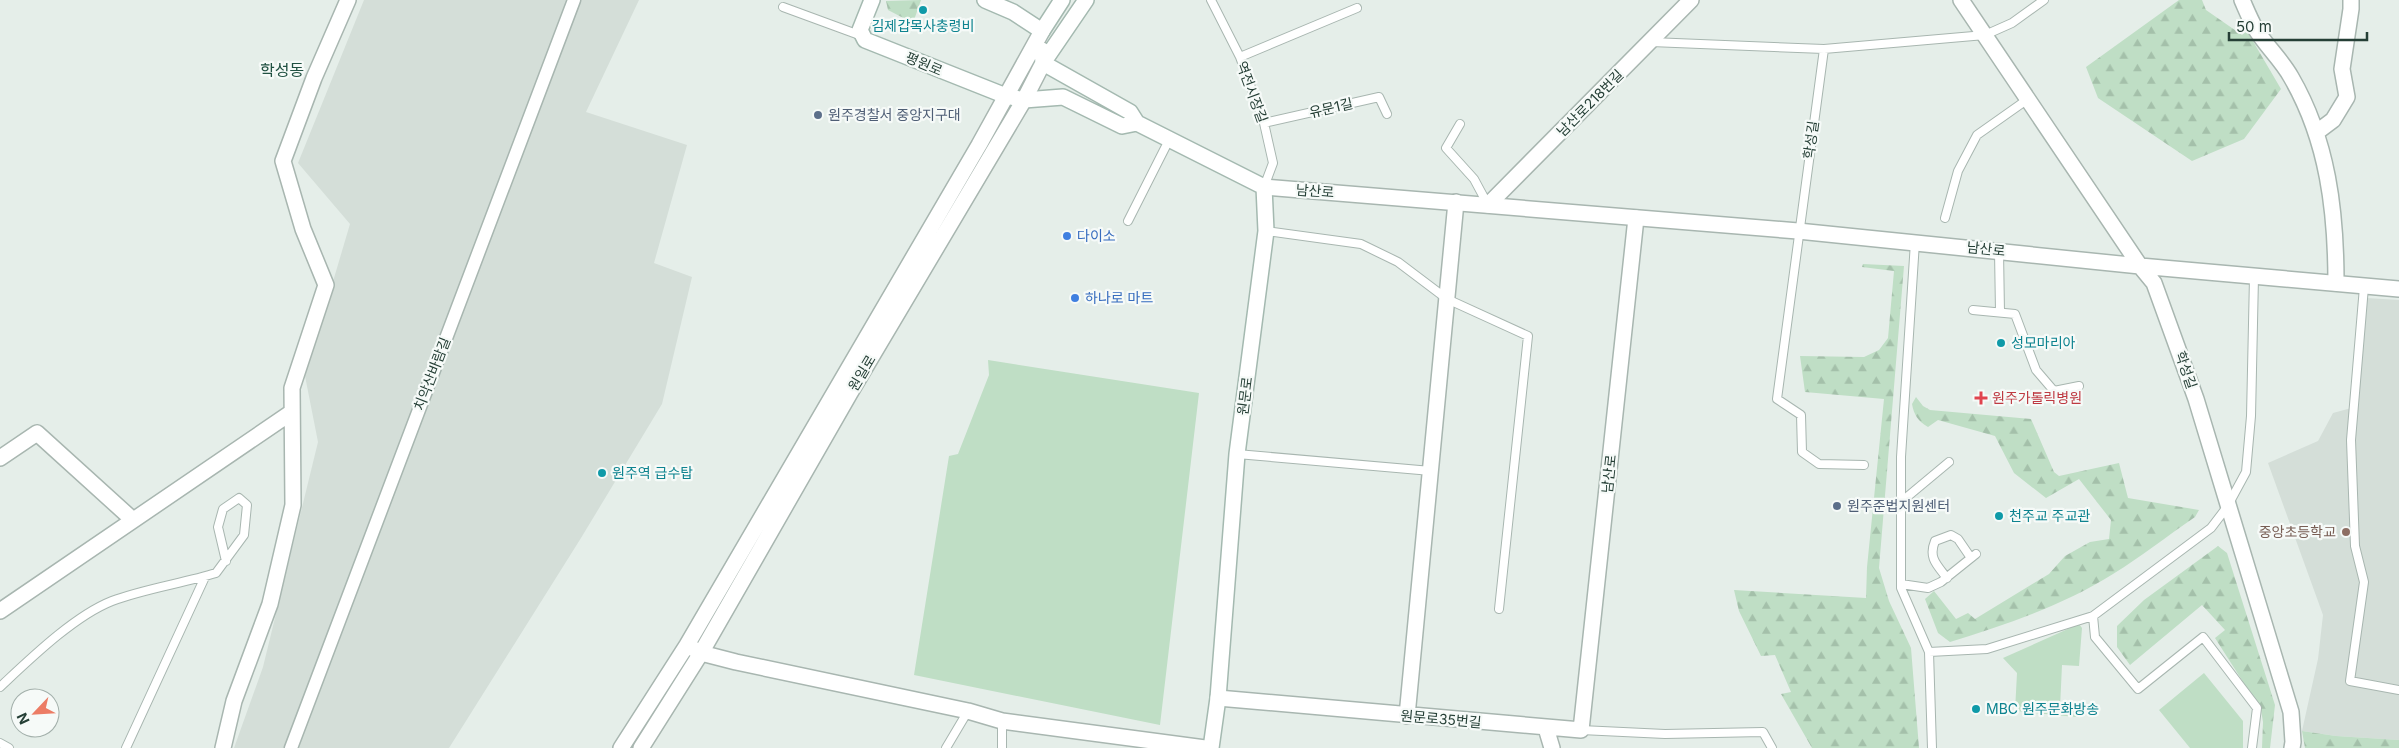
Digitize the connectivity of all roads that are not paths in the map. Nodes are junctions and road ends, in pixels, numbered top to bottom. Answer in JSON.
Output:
{"nodes":[{"id":1,"x":348,"y":0,"type":"edge"},
{"id":2,"x":574,"y":0,"type":"edge"},
{"id":3,"x":872,"y":0,"type":"edge"},
{"id":4,"x":985,"y":0,"type":"edge"},
{"id":5,"x":1062,"y":0,"type":"edge"},
{"id":6,"x":1211,"y":0,"type":"edge"},
{"id":7,"x":1691,"y":0,"type":"edge"},
{"id":8,"x":1961,"y":0,"type":"edge"},
{"id":9,"x":2044,"y":0,"type":"edge"},
{"id":10,"x":2242,"y":0,"type":"edge"},
{"id":11,"x":2351,"y":0,"type":"edge"},
{"id":12,"x":1081,"y":1,"type":"edge"},
{"id":13,"x":784,"y":7,"type":"dead end"},
{"id":14,"x":1357,"y":8,"type":"dead end"},
{"id":15,"x":1042,"y":31,"type":"junction"},
{"id":16,"x":1984,"y":35,"type":"junction"},
{"id":17,"x":862,"y":36,"type":"junction"},
{"id":18,"x":1651,"y":42,"type":"junction"},
{"id":19,"x":1824,"y":49,"type":"junction"},
{"id":20,"x":1240,"y":57,"type":"junction"},
{"id":21,"x":1043,"y":63,"type":"junction"},
{"id":22,"x":1006,"y":96,"type":"junction"},
{"id":23,"x":2028,"y":99,"type":"junction"},
{"id":24,"x":1024,"y":100,"type":"junction"},
{"id":25,"x":1387,"y":114,"type":"dead end"},
{"id":26,"x":1137,"y":123,"type":"junction"},
{"id":27,"x":1264,"y":123,"type":"junction"},
{"id":28,"x":1460,"y":124,"type":"dead end"},
{"id":29,"x":2317,"y":132,"type":"junction"},
{"id":30,"x":1169,"y":140,"type":"junction"},
{"id":31,"x":1264,"y":187,"type":"junction"},
{"id":32,"x":1456,"y":202,"type":"junction"},
{"id":33,"x":1488,"y":204,"type":"junction"},
{"id":34,"x":1636,"y":218,"type":"junction"},
{"id":35,"x":1946,"y":218,"type":"dead end"},
{"id":36,"x":1128,"y":221,"type":"dead end"},
{"id":37,"x":1266,"y":231,"type":"junction"},
{"id":38,"x":1798,"y":231,"type":"junction"},
{"id":39,"x":1915,"y":242,"type":"junction"},
{"id":40,"x":1999,"y":251,"type":"junction"},
{"id":41,"x":2140,"y":266,"type":"junction"},
{"id":42,"x":2254,"y":277,"type":"junction"},
{"id":43,"x":2336,"y":284,"type":"junction"},
{"id":44,"x":2364,"y":286,"type":"junction"},
{"id":45,"x":2399,"y":289,"type":"edge"},
{"id":46,"x":1447,"y":299,"type":"junction"},
{"id":47,"x":1973,"y":310,"type":"dead end"},
{"id":48,"x":2000,"y":312,"type":"junction"},
{"id":49,"x":2079,"y":386,"type":"dead end"},
{"id":50,"x":292,"y":412,"type":"junction"},
{"id":51,"x":1237,"y":454,"type":"junction"},
{"id":52,"x":0,"y":458,"type":"edge"},
{"id":53,"x":1949,"y":462,"type":"dead end"},
{"id":54,"x":1864,"y":466,"type":"dead end"},
{"id":55,"x":1431,"y":471,"type":"junction"},
{"id":56,"x":1901,"y":502,"type":"junction"},
{"id":57,"x":2227,"y":507,"type":"junction"},
{"id":58,"x":133,"y":520,"type":"junction"},
{"id":59,"x":226,"y":561,"type":"junction"},
{"id":60,"x":204,"y":577,"type":"junction"},
{"id":61,"x":1947,"y":578,"type":"junction"},
{"id":62,"x":1901,"y":584,"type":"junction"},
{"id":63,"x":1499,"y":609,"type":"dead end"},
{"id":64,"x":0,"y":611,"type":"edge"},
{"id":65,"x":2093,"y":616,"type":"junction"},
{"id":66,"x":687,"y":646,"type":"junction"},
{"id":67,"x":1929,"y":652,"type":"junction"},
{"id":68,"x":701,"y":653,"type":"junction"},
{"id":69,"x":0,"y":687,"type":"edge"},
{"id":70,"x":2399,"y":690,"type":"edge"},
{"id":71,"x":1218,"y":698,"type":"junction"},
{"id":72,"x":968,"y":711,"type":"junction"},
{"id":73,"x":1407,"y":716,"type":"junction"},
{"id":74,"x":1002,"y":721,"type":"junction"},
{"id":75,"x":1546,"y":728,"type":"junction"},
{"id":76,"x":1581,"y":730,"type":"junction"},
{"id":77,"x":0,"y":743,"type":"edge"},
{"id":78,"x":10,"y":748,"type":"edge"},
{"id":79,"x":126,"y":748,"type":"edge"},
{"id":80,"x":223,"y":748,"type":"edge"},
{"id":81,"x":291,"y":748,"type":"edge"},
{"id":82,"x":621,"y":748,"type":"edge"},
{"id":83,"x":641,"y":748,"type":"edge"},
{"id":84,"x":946,"y":748,"type":"edge"},
{"id":85,"x":1002,"y":748,"type":"edge"},
{"id":86,"x":1205,"y":748,"type":"edge"},
{"id":87,"x":1211,"y":748,"type":"edge"},
{"id":88,"x":1552,"y":748,"type":"edge"},
{"id":89,"x":1772,"y":748,"type":"edge"},
{"id":90,"x":1932,"y":748,"type":"edge"},
{"id":91,"x":2252,"y":748,"type":"edge"},
{"id":92,"x":2292,"y":748,"type":"edge"}],
"edges":[{"from":1,"to":50,"type":"street"},
{"from":2,"to":81,"type":"street","name":"치악산바람길"},
{"from":3,"to":17,"type":"street"},
{"from":4,"to":15,"type":"street"},
{"from":5,"to":15,"type":"street","name":"원일로"},
{"from":6,"to":20,"type":"lane","name":"역전시장길"},
{"from":7,"to":18,"type":"street","name":"남산로218번길"},
{"from":8,"to":16,"type":"street","name":"학성길"},
{"from":9,"to":16,"type":"lane"},
{"from":10,"to":29,"type":"street"},
{"from":11,"to":29,"type":"street"},
{"from":12,"to":21,"type":"street","name":"원일로"},
{"from":13,"to":17,"type":"lane"},
{"from":14,"to":20,"type":"lane"},
{"from":15,"to":21,"type":"street"},
{"from":15,"to":22,"type":"street","name":"원일로"},
{"from":16,"to":19,"type":"lane"},
{"from":16,"to":23,"type":"street","name":"학성길"},
{"from":17,"to":22,"type":"street","name":"평원로"},
{"from":18,"to":19,"type":"lane"},
{"from":18,"to":33,"type":"street","name":"남산로218번길"},
{"from":19,"to":38,"type":"lane","name":"학성길"},
{"from":20,"to":27,"type":"lane","name":"역전시장길"},
{"from":21,"to":24,"type":"street","name":"원일로"},
{"from":21,"to":26,"type":"street"},
{"from":22,"to":24,"type":"street","name":"평원로"},
{"from":22,"to":66,"type":"street","name":"원일로"},
{"from":23,"to":35,"type":"lane"},
{"from":23,"to":41,"type":"street","name":"학성길"},
{"from":24,"to":26,"type":"street"},
{"from":24,"to":68,"type":"street","name":"원일로"},
{"from":25,"to":27,"type":"lane","name":"유문1길"},
{"from":26,"to":30,"type":"street"},
{"from":27,"to":31,"type":"lane","name":"역전시장길"},
{"from":28,"to":33,"type":"lane"},
{"from":29,"to":43,"type":"street"},
{"from":30,"to":31,"type":"street"},
{"from":30,"to":36,"type":"lane"},
{"from":31,"to":32,"type":"street","name":"남산로"},
{"from":31,"to":37,"type":"street","name":"원문로"},
{"from":32,"to":33,"type":"street","name":"남산로"},
{"from":32,"to":46,"type":"street"},
{"from":33,"to":34,"type":"street","name":"남산로"},
{"from":34,"to":38,"type":"street","name":"남산로"},
{"from":34,"to":76,"type":"street","name":"남산로"},
{"from":37,"to":46,"type":"lane"},
{"from":37,"to":51,"type":"street","name":"원문로"},
{"from":38,"to":39,"type":"street","name":"남산로"},
{"from":38,"to":54,"type":"lane","name":"학성길"},
{"from":39,"to":40,"type":"street","name":"남산로"},
{"from":39,"to":56,"type":"lane"},
{"from":40,"to":41,"type":"street","name":"남산로"},
{"from":40,"to":48,"type":"lane"},
{"from":41,"to":42,"type":"street","name":"남산로"},
{"from":41,"to":57,"type":"street","name":"학성길"},
{"from":42,"to":43,"type":"street","name":"남산로"},
{"from":42,"to":57,"type":"lane"},
{"from":43,"to":44,"type":"street","name":"남산로"},
{"from":44,"to":45,"type":"street","name":"남산로"},
{"from":44,"to":70,"type":"lane"},
{"from":46,"to":55,"type":"street"},
{"from":46,"to":63,"type":"lane"},
{"from":47,"to":48,"type":"lane"},
{"from":48,"to":49,"type":"lane"},
{"from":50,"to":58,"type":"street"},
{"from":50,"to":80,"type":"street"},
{"from":51,"to":55,"type":"lane"},
{"from":51,"to":71,"type":"street","name":"원문로"},
{"from":52,"to":58,"type":"street"},
{"from":53,"to":56,"type":"lane"},
{"from":55,"to":73,"type":"street"},
{"from":56,"to":62,"type":"lane"},
{"from":57,"to":65,"type":"lane"},
{"from":57,"to":92,"type":"street","name":"학성길"},
{"from":58,"to":64,"type":"street"},
{"from":59,"to":59,"type":"lane"},
{"from":59,"to":60,"type":"lane"},
{"from":60,"to":69,"type":"lane"},
{"from":60,"to":79,"type":"lane"},
{"from":61,"to":61,"type":"lane"},
{"from":61,"to":62,"type":"lane"},
{"from":62,"to":67,"type":"lane"},
{"from":65,"to":67,"type":"lane"},
{"from":65,"to":91,"type":"lane"},
{"from":66,"to":68,"type":"street"},
{"from":66,"to":82,"type":"street","name":"원일로"},
{"from":67,"to":90,"type":"lane"},
{"from":68,"to":72,"type":"street"},
{"from":68,"to":83,"type":"street","name":"원일로"},
{"from":71,"to":73,"type":"street","name":"원문로35번길"},
{"from":71,"to":87,"type":"street","name":"원문로"},
{"from":72,"to":74,"type":"street"},
{"from":72,"to":84,"type":"lane"},
{"from":73,"to":75,"type":"street","name":"원문로35번길"},
{"from":74,"to":85,"type":"lane"},
{"from":74,"to":86,"type":"street"},
{"from":75,"to":76,"type":"street","name":"원문로35번길"},
{"from":75,"to":88,"type":"street"},
{"from":76,"to":89,"type":"lane","name":"원문로35번길"},
{"from":77,"to":78,"type":"lane"}]}
